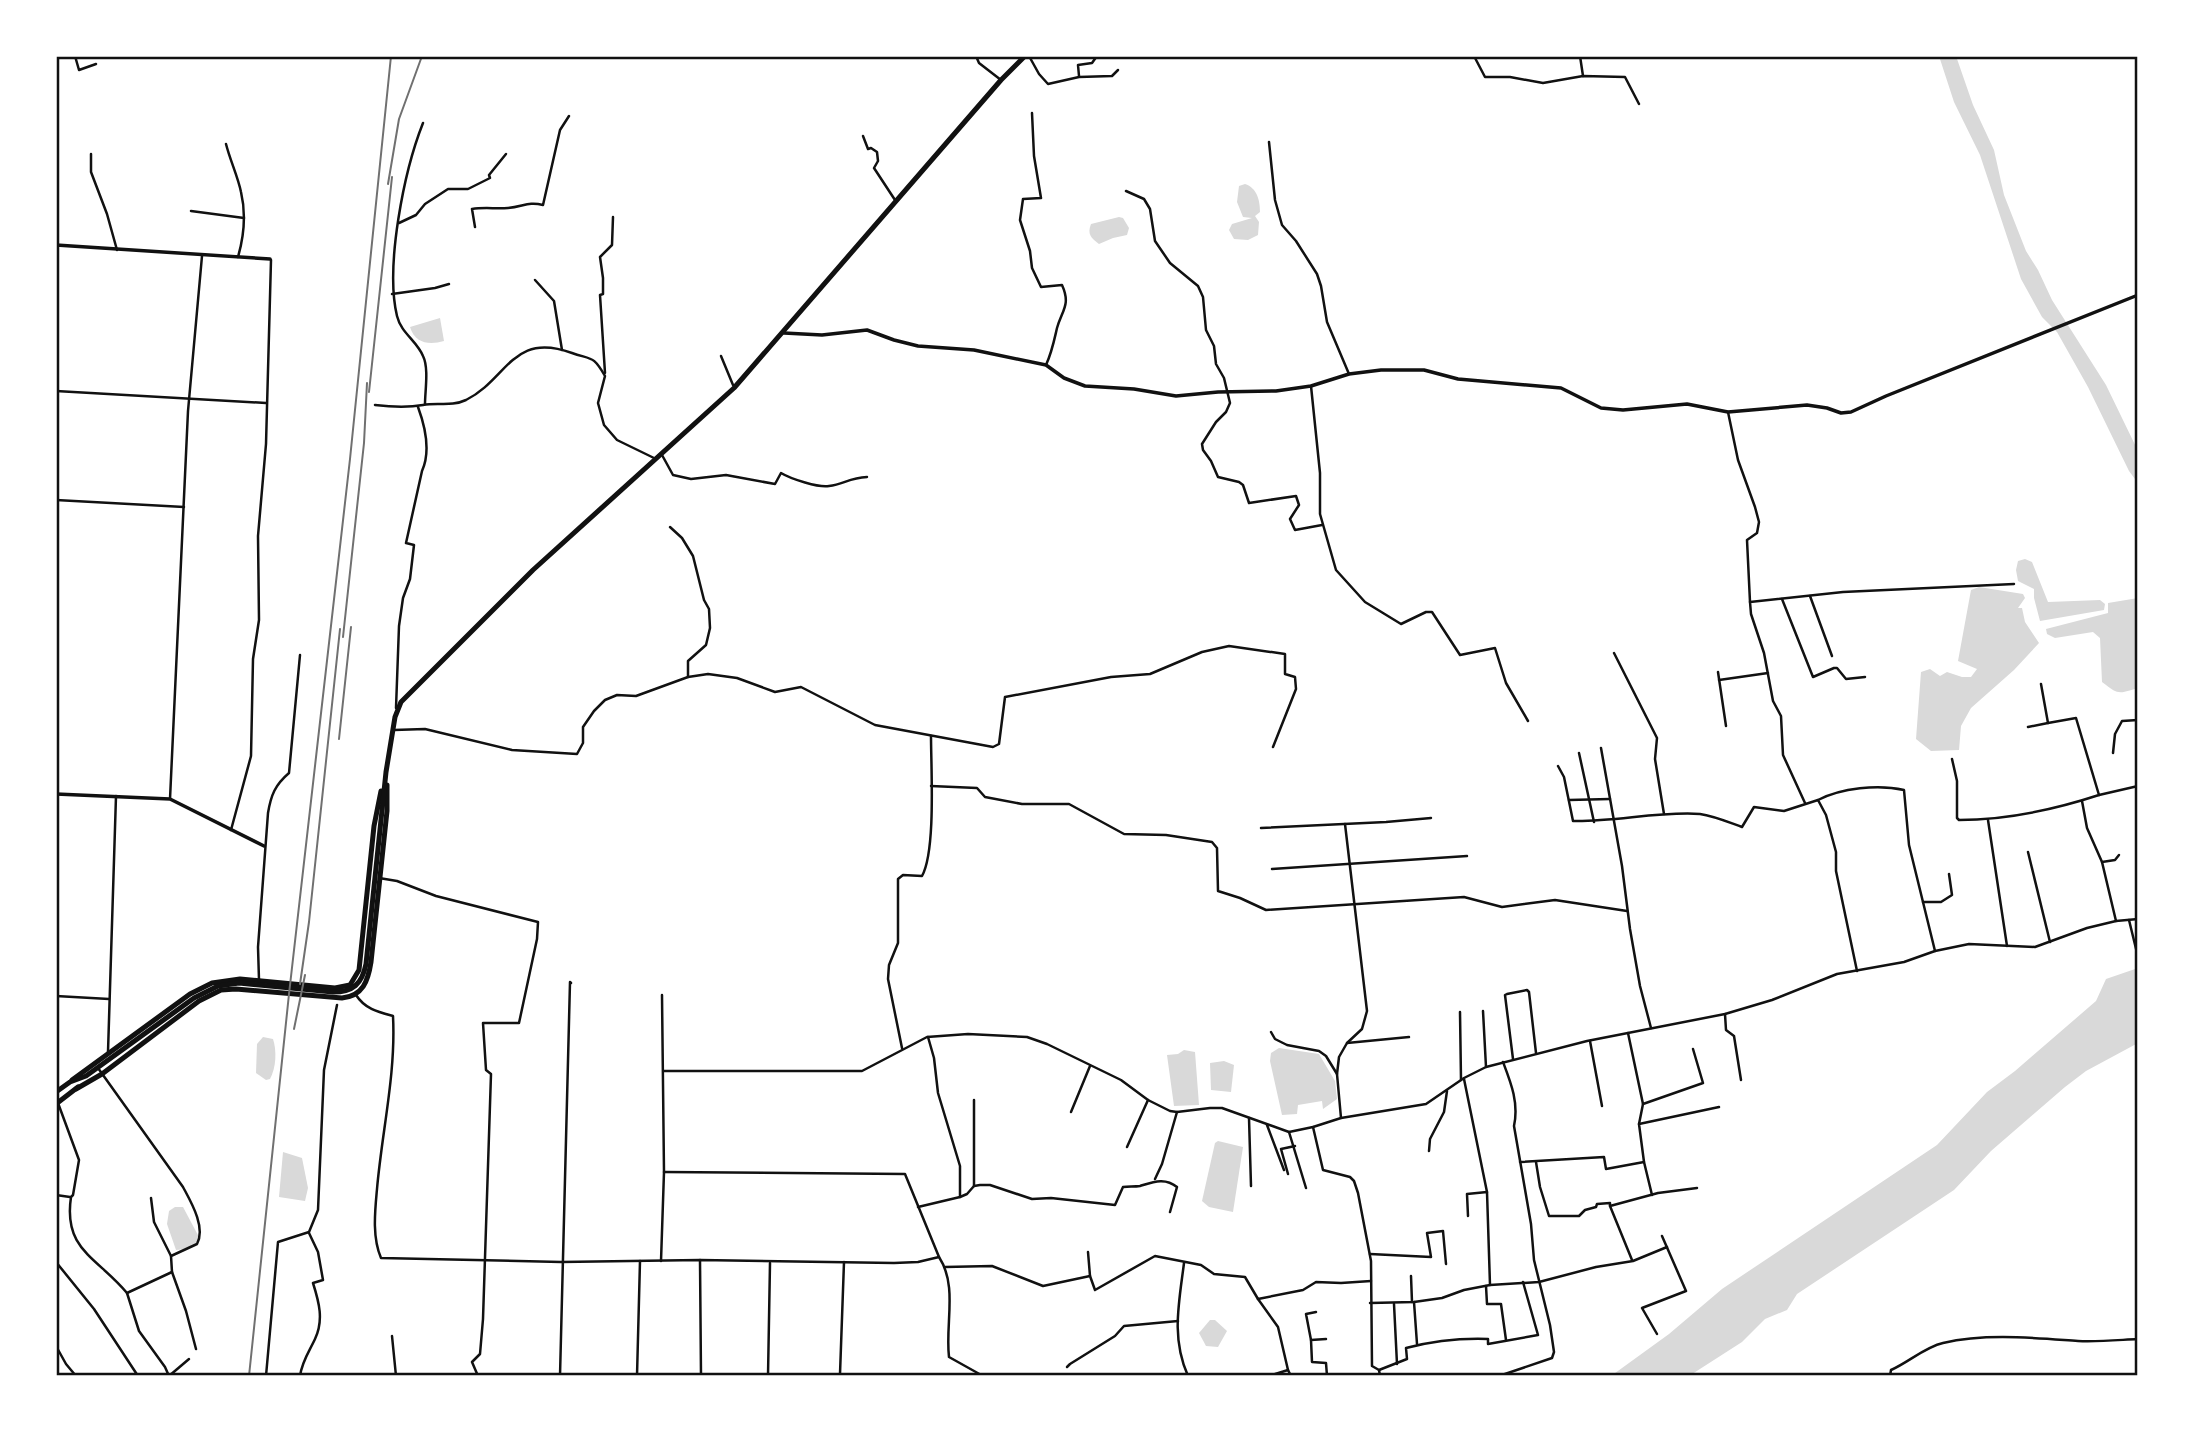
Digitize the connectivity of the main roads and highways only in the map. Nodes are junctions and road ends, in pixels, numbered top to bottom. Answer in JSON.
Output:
{"nodes":[{"id":1,"x":1027,"y":56,"type":"edge"},
{"id":2,"x":386,"y":772,"type":"junction"},
{"id":3,"x":87,"y":1076,"type":"junction"},
{"id":4,"x":70,"y":1082,"type":"junction"},
{"id":5,"x":76,"y":1089,"type":"junction"},
{"id":6,"x":56,"y":1092,"type":"edge"},
{"id":7,"x":57,"y":1104,"type":"edge"}],
"edges":[{"from":1,"to":2,"type":"main road"},
{"from":2,"to":3,"type":"main road"},
{"from":2,"to":4,"type":"main road"},
{"from":2,"to":5,"type":"main road"},
{"from":3,"to":4,"type":"main road"},
{"from":3,"to":5,"type":"main road"},
{"from":4,"to":6,"type":"main road"},
{"from":5,"to":7,"type":"main road"}]}
